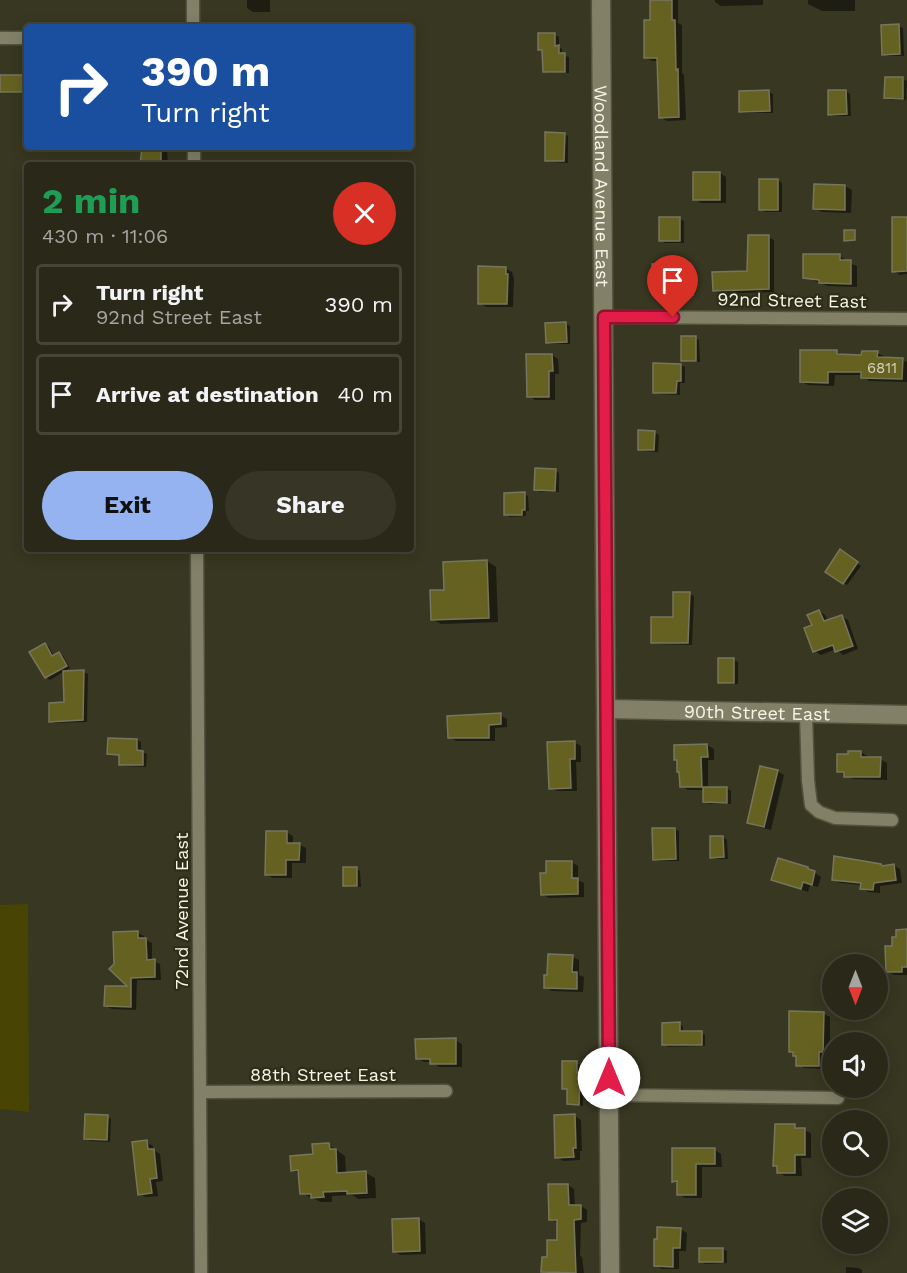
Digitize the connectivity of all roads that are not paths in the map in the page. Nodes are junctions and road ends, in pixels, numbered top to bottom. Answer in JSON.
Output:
{"nodes":[{"id":1,"x":193,"y":0,"type":"edge"},
{"id":2,"x":601,"y":0,"type":"edge"},
{"id":3,"x":193,"y":24,"type":"edge"},
{"id":4,"x":0,"y":38,"type":"edge"},
{"id":5,"x":24,"y":38,"type":"edge"},
{"id":6,"x":604,"y":317,"type":"junction"},
{"id":7,"x":907,"y":320,"type":"edge"},
{"id":8,"x":196,"y":552,"type":"edge"},
{"id":9,"x":607,"y":709,"type":"junction"},
{"id":10,"x":806,"y":714,"type":"junction"},
{"id":11,"x":907,"y":715,"type":"edge"},
{"id":12,"x":892,"y":819,"type":"dead end"},
{"id":13,"x":446,"y":1091,"type":"dead end"},
{"id":14,"x":201,"y":1092,"type":"junction"},
{"id":15,"x":609,"y":1095,"type":"junction"},
{"id":16,"x":822,"y":1098,"type":"edge"},
{"id":17,"x":201,"y":1273,"type":"edge"},
{"id":18,"x":610,"y":1273,"type":"edge"}],
"edges":[{"from":1,"to":3,"type":"street"},
{"from":2,"to":6,"type":"street","name":"Woodland Avenue East"},
{"from":4,"to":5,"type":"street"},
{"from":6,"to":7,"type":"street","name":"92nd Street East"},
{"from":6,"to":9,"type":"street","name":"Woodland Avenue East"},
{"from":8,"to":14,"type":"street","name":"72nd Avenue East"},
{"from":9,"to":10,"type":"street","name":"90th Street East"},
{"from":9,"to":15,"type":"street","name":"Woodland Avenue East"},
{"from":10,"to":11,"type":"street","name":"90th Street East"},
{"from":10,"to":12,"type":"street"},
{"from":13,"to":14,"type":"street","name":"88th Street East"},
{"from":14,"to":17,"type":"street","name":"72nd Avenue East"},
{"from":15,"to":16,"type":"street"},
{"from":15,"to":18,"type":"street","name":"Woodland Avenue East"}]}
